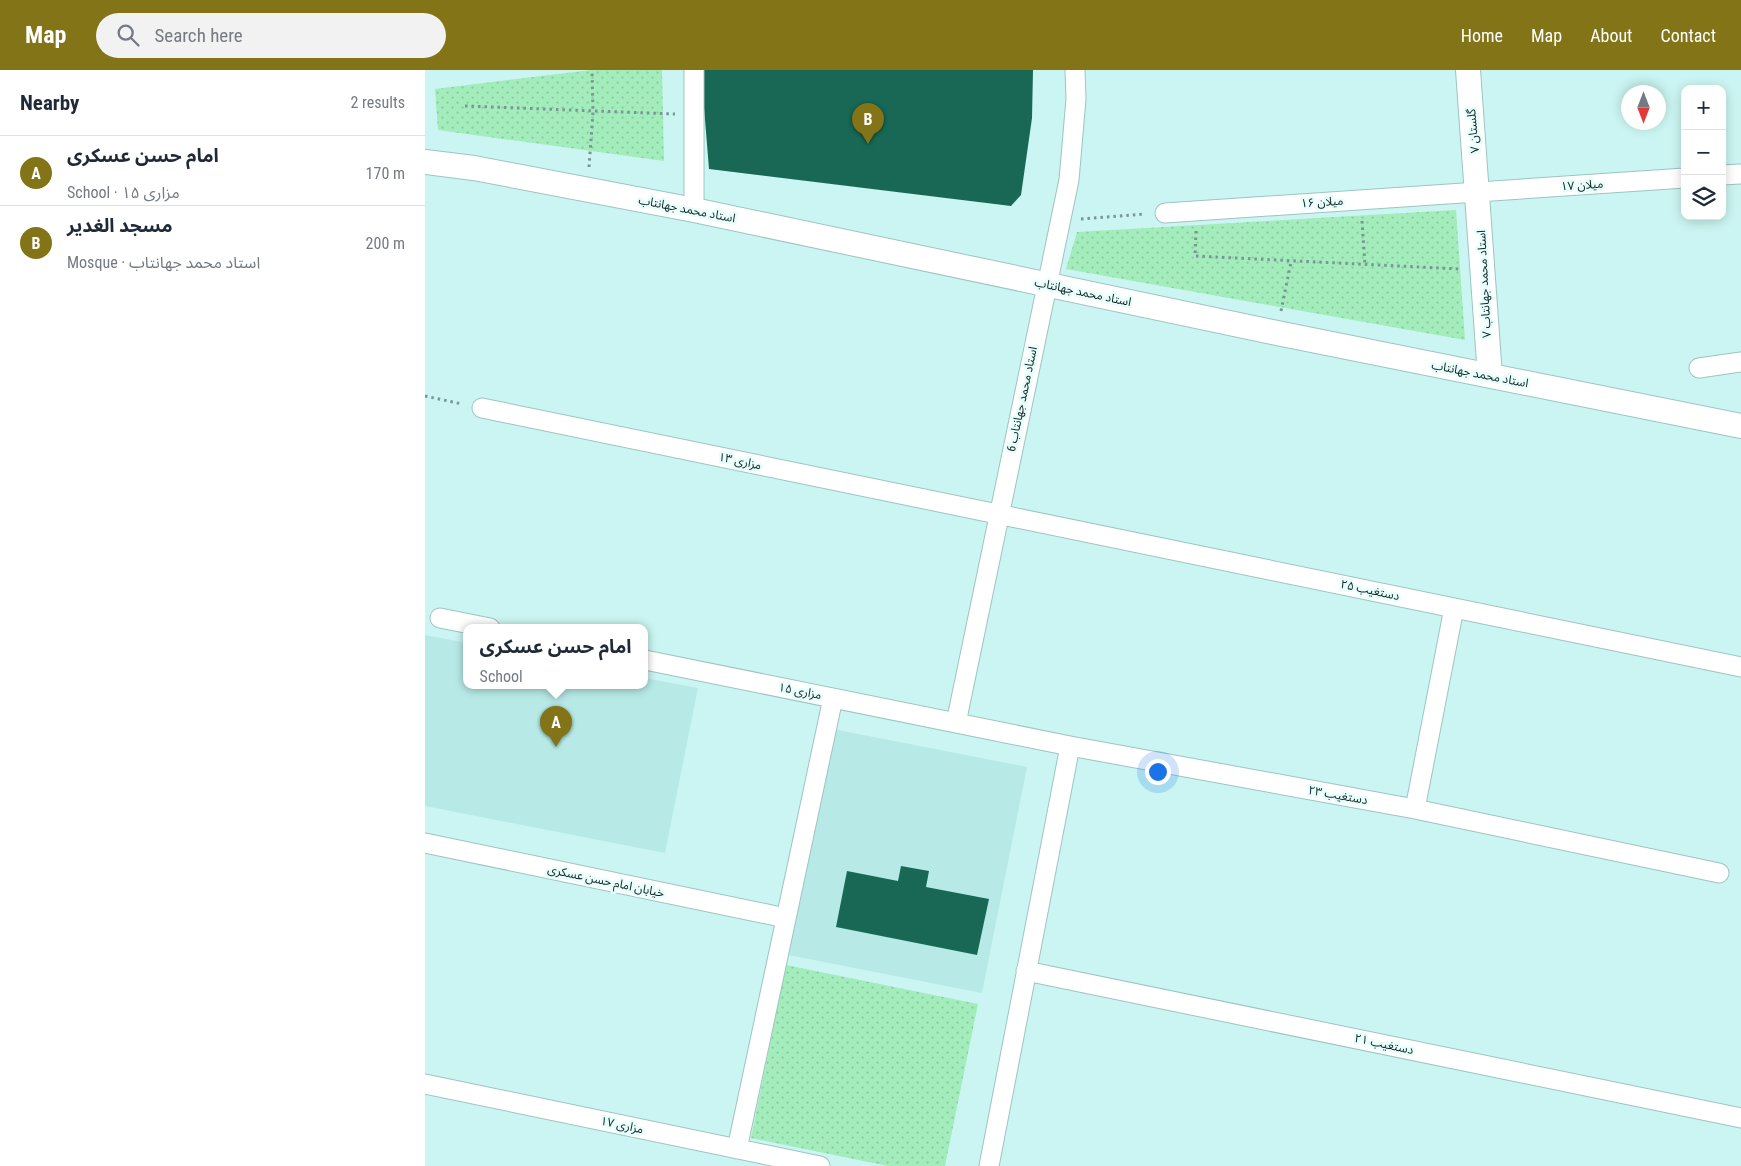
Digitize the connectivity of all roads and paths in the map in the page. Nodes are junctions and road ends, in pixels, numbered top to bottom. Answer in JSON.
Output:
{"nodes":[{"id":1,"x":592,"y":70,"type":"edge"},
{"id":2,"x":694,"y":70,"type":"edge"},
{"id":3,"x":1075,"y":70,"type":"edge"},
{"id":4,"x":1468,"y":70,"type":"edge"},
{"id":5,"x":465,"y":106,"type":"dead end"},
{"id":6,"x":593,"y":112,"type":"junction"},
{"id":7,"x":693,"y":114,"type":"junction"},
{"id":8,"x":425,"y":162,"type":"edge"},
{"id":9,"x":1741,"y":174,"type":"edge"},
{"id":10,"x":1726,"y":175,"type":"edge"},
{"id":11,"x":1681,"y":178,"type":"edge"},
{"id":12,"x":587,"y":189,"type":"junction"},
{"id":13,"x":1478,"y":192,"type":"junction"},
{"id":14,"x":1360,"y":200,"type":"junction"},
{"id":15,"x":694,"y":210,"type":"junction"},
{"id":16,"x":1197,"y":211,"type":"junction"},
{"id":17,"x":1165,"y":213,"type":"joint"},
{"id":18,"x":1060,"y":220,"type":"junction"},
{"id":19,"x":1291,"y":262,"type":"junction"},
{"id":20,"x":1365,"y":265,"type":"junction"},
{"id":21,"x":1483,"y":270,"type":"junction"},
{"id":22,"x":1046,"y":285,"type":"junction"},
{"id":23,"x":1277,"y":333,"type":"junction"},
{"id":24,"x":1741,"y":362,"type":"edge"},
{"id":25,"x":1699,"y":368,"type":"dead end"},
{"id":26,"x":1489,"y":376,"type":"junction"},
{"id":27,"x":425,"y":396,"type":"edge"},
{"id":28,"x":482,"y":408,"type":"joint"},
{"id":29,"x":1741,"y":426,"type":"edge"},
{"id":30,"x":999,"y":514,"type":"junction"},
{"id":31,"x":1454,"y":608,"type":"junction"},
{"id":32,"x":440,"y":618,"type":"dead end"},
{"id":33,"x":470,"y":624,"type":"edge"},
{"id":34,"x":648,"y":661,"type":"edge"},
{"id":35,"x":1741,"y":667,"type":"edge"},
{"id":36,"x":833,"y":698,"type":"junction"},
{"id":37,"x":956,"y":723,"type":"junction"},
{"id":38,"x":1070,"y":746,"type":"junction"},
{"id":39,"x":1415,"y":809,"type":"junction"},
{"id":40,"x":425,"y":843,"type":"edge"},
{"id":41,"x":1719,"y":873,"type":"dead end"},
{"id":42,"x":786,"y":918,"type":"junction"},
{"id":43,"x":1026,"y":972,"type":"junction"},
{"id":44,"x":425,"y":1084,"type":"edge"},
{"id":45,"x":1741,"y":1118,"type":"edge"},
{"id":46,"x":737,"y":1149,"type":"junction"},
{"id":47,"x":820,"y":1166,"type":"edge"},
{"id":48,"x":989,"y":1166,"type":"edge"}],
"edges":[{"from":1,"to":6,"type":"path"},
{"from":2,"to":7,"type":"street"},
{"from":3,"to":18,"type":"street","name":"استاد محمد جهانتاب 6"},
{"from":4,"to":13,"type":"street","name":"گلستان ۷"},
{"from":5,"to":6,"type":"path"},
{"from":6,"to":7,"type":"path"},
{"from":6,"to":12,"type":"path"},
{"from":7,"to":15,"type":"street"},
{"from":8,"to":12,"type":"street","name":"استاد محمد جهانتاب"},
{"from":9,"to":10,"type":"street"},
{"from":11,"to":13,"type":"street","name":"میلان ۱۷"},
{"from":12,"to":15,"type":"street","name":"استاد محمد جهانتاب"},
{"from":13,"to":14,"type":"street","name":"میلان ۱۶"},
{"from":13,"to":21,"type":"street","name":"استاد محمد جهانتاب ۷"},
{"from":14,"to":16,"type":"street","name":"میلان ۱۶"},
{"from":14,"to":20,"type":"path"},
{"from":15,"to":22,"type":"street","name":"استاد محمد جهانتاب"},
{"from":16,"to":17,"type":"street","name":"میلان ۱۶"},
{"from":16,"to":19,"type":"path"},
{"from":17,"to":18,"type":"path"},
{"from":18,"to":22,"type":"street","name":"استاد محمد جهانتاب 6"},
{"from":19,"to":20,"type":"path"},
{"from":19,"to":23,"type":"path"},
{"from":20,"to":21,"type":"path"},
{"from":21,"to":26,"type":"street","name":"استاد محمد جهانتاب ۷"},
{"from":22,"to":23,"type":"street","name":"استاد محمد جهانتاب"},
{"from":22,"to":30,"type":"street","name":"استاد محمد جهانتاب 6"},
{"from":23,"to":26,"type":"street","name":"استاد محمد جهانتاب"},
{"from":24,"to":25,"type":"street"},
{"from":26,"to":29,"type":"street","name":"استاد محمد جهانتاب"},
{"from":27,"to":28,"type":"path"},
{"from":28,"to":30,"type":"street","name":"مزاری ۱۳"},
{"from":30,"to":31,"type":"street","name":"دستغیب ۲۵"},
{"from":30,"to":37,"type":"street","name":"استاد محمد جهانتاب 6"},
{"from":31,"to":35,"type":"street","name":"دستغیب ۲۵"},
{"from":31,"to":39,"type":"street"},
{"from":32,"to":33,"type":"street"},
{"from":34,"to":36,"type":"street","name":"مزاری ۱۵"},
{"from":36,"to":37,"type":"street","name":"مزاری ۱۵"},
{"from":36,"to":42,"type":"street"},
{"from":37,"to":38,"type":"street","name":"دستغیب ۲۳"},
{"from":38,"to":39,"type":"street","name":"دستغیب ۲۳"},
{"from":38,"to":43,"type":"street"},
{"from":39,"to":41,"type":"street","name":"دستغیب ۲۳"},
{"from":40,"to":42,"type":"street","name":"خیابان امام حسن عسکری"},
{"from":42,"to":46,"type":"street"},
{"from":43,"to":45,"type":"street","name":"دستغیب ۲۱"},
{"from":43,"to":48,"type":"street"},
{"from":44,"to":46,"type":"street","name":"مزاری ۱۷"},
{"from":46,"to":47,"type":"street","name":"مزاری ۱۷"}]}
